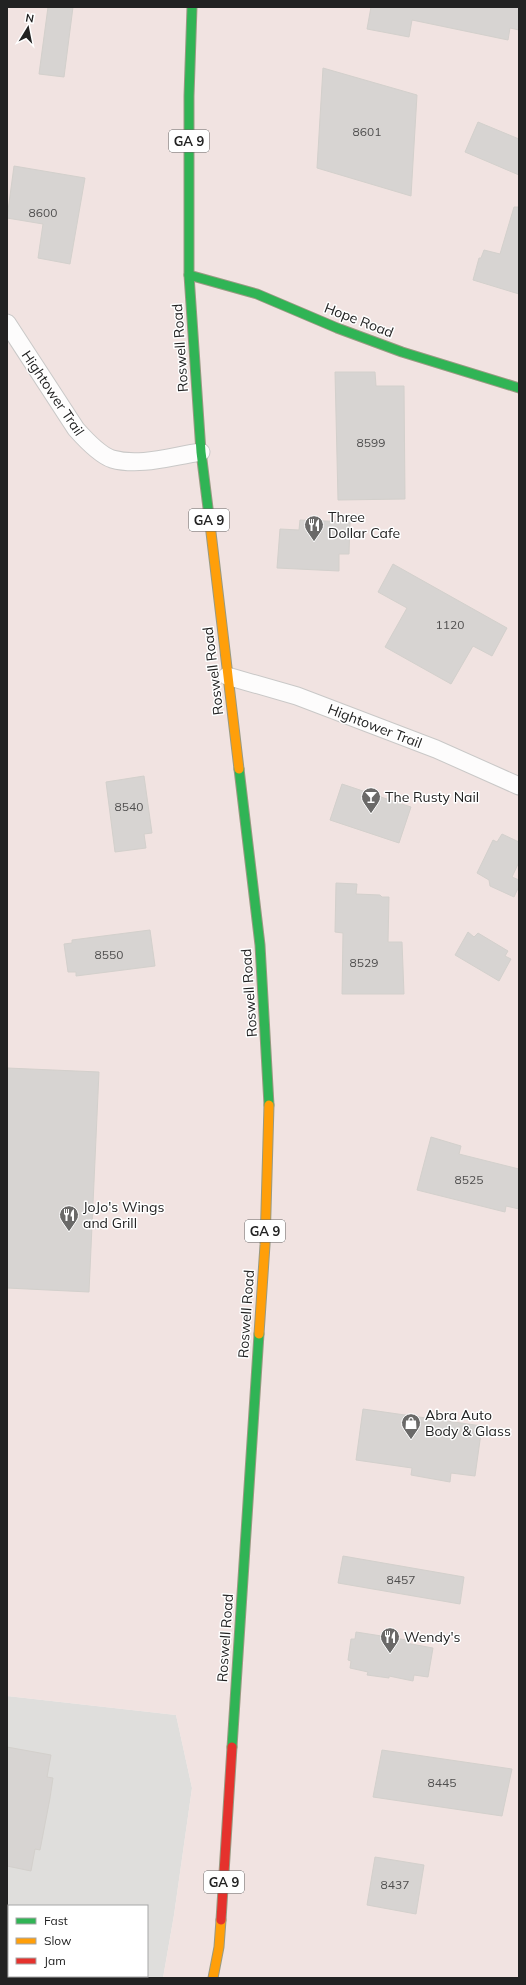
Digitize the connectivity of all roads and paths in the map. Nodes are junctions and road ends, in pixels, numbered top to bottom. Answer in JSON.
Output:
{"nodes":[{"id":1,"x":192,"y":7,"type":"edge"},
{"id":2,"x":190,"y":275,"type":"junction"},
{"id":3,"x":7,"y":323,"type":"edge"},
{"id":4,"x":519,"y":388,"type":"edge"},
{"id":5,"x":201,"y":452,"type":"junction"},
{"id":6,"x":227,"y":676,"type":"junction"},
{"id":7,"x":519,"y":786,"type":"edge"},
{"id":8,"x":212,"y":1978,"type":"edge"}],
"edges":[{"from":1,"to":2,"type":"main road","name":"Roswell Road","number":"GA 9"},
{"from":2,"to":4,"type":"main road","name":"Hope Road"},
{"from":2,"to":5,"type":"main road","name":"Roswell Road","number":"GA 9"},
{"from":3,"to":5,"type":"street","name":"Hightower Trail"},
{"from":5,"to":6,"type":"main road","name":"Roswell Road","number":"GA 9"},
{"from":6,"to":7,"type":"street","name":"Hightower Trail"},
{"from":6,"to":8,"type":"main road","name":"Roswell Road","number":"GA 9"}]}
